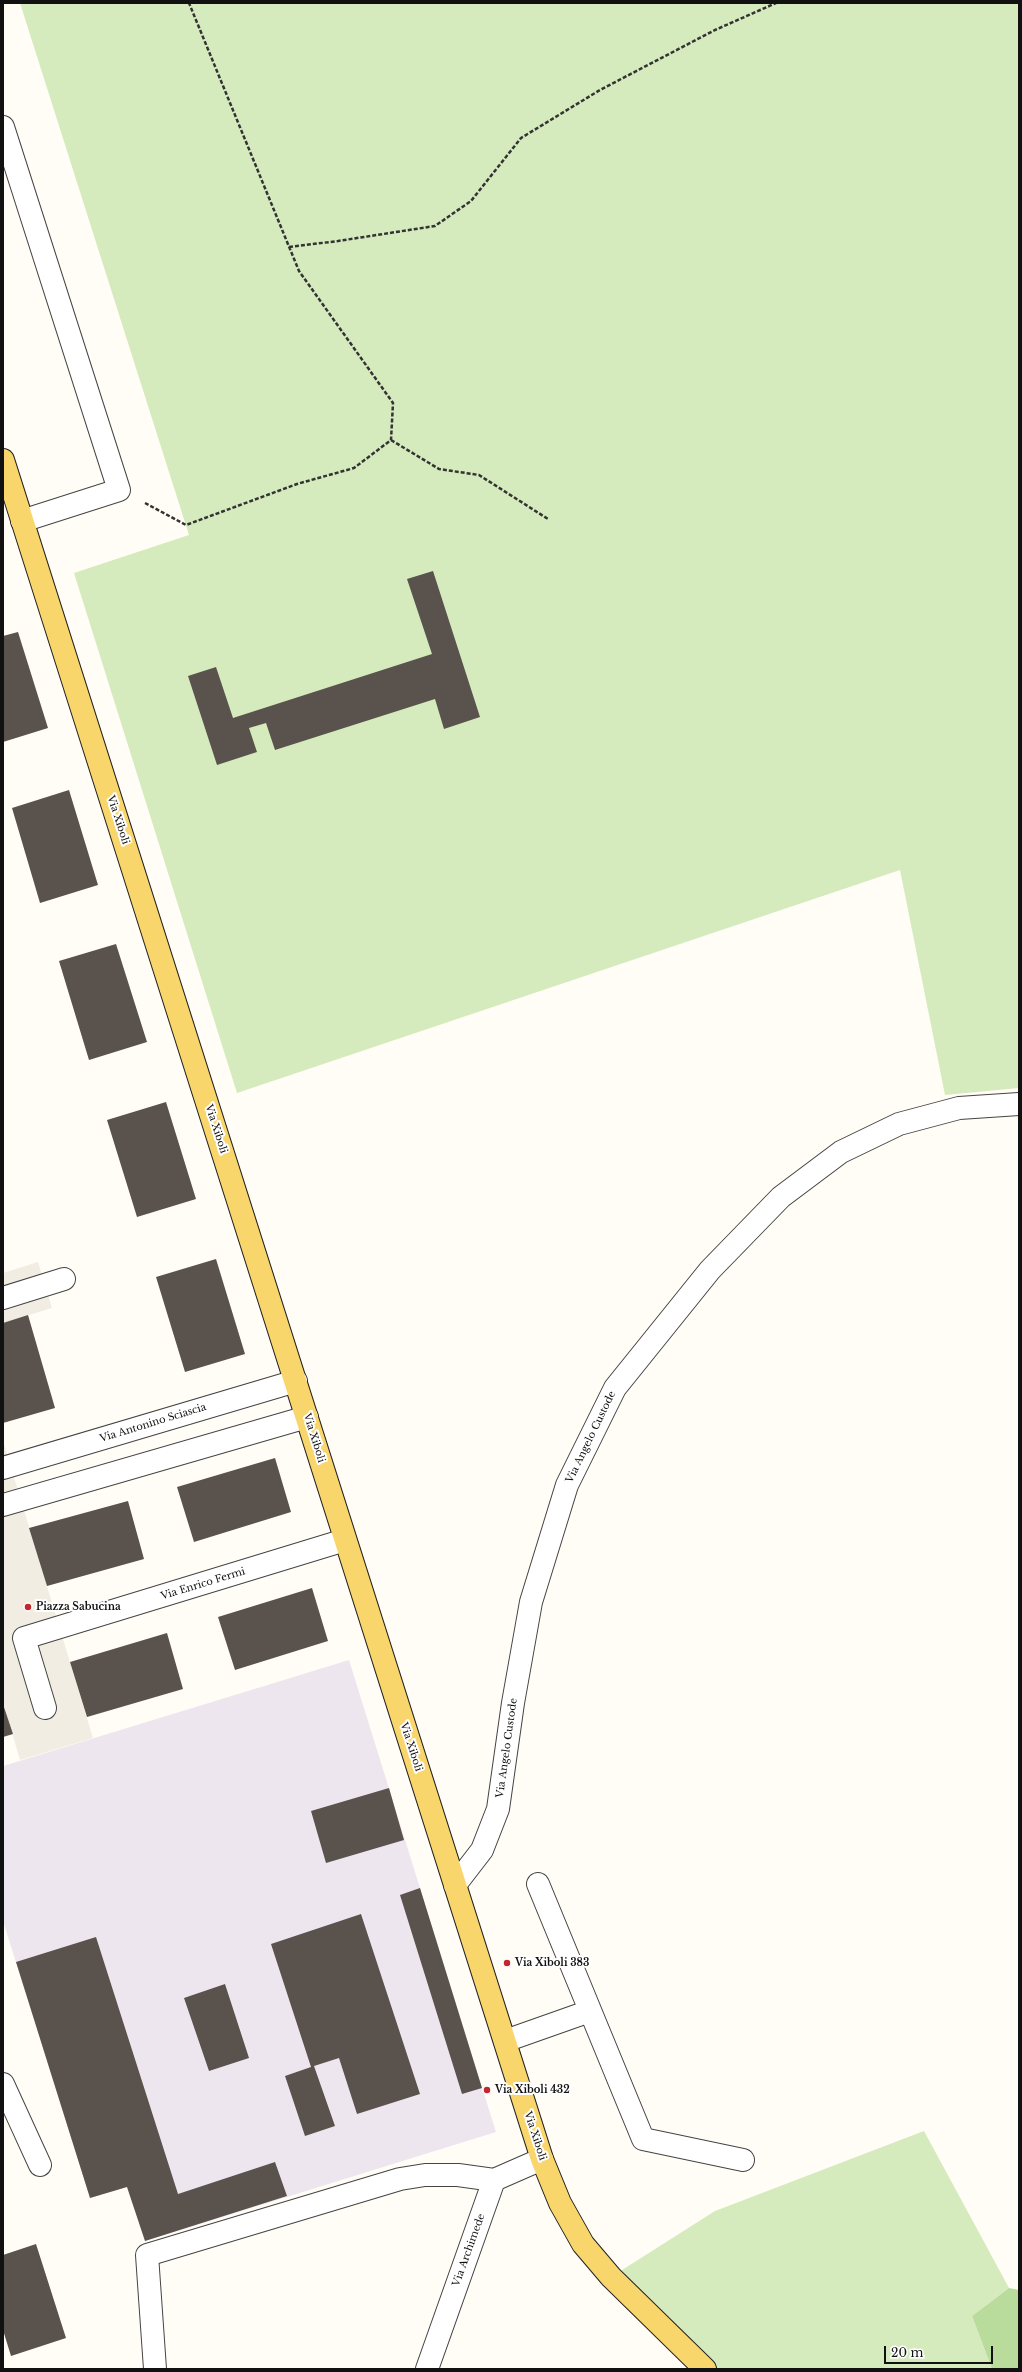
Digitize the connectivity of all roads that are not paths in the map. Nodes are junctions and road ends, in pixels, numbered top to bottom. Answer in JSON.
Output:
{"nodes":[{"id":1,"x":3,"y":127,"type":"edge"},
{"id":2,"x":3,"y":460,"type":"edge"},
{"id":3,"x":22,"y":521,"type":"junction"},
{"id":4,"x":1019,"y":1104,"type":"edge"},
{"id":5,"x":64,"y":1279,"type":"dead end"},
{"id":6,"x":3,"y":1298,"type":"edge"},
{"id":7,"x":296,"y":1380,"type":"junction"},
{"id":8,"x":307,"y":1417,"type":"junction"},
{"id":9,"x":7,"y":1467,"type":"edge"},
{"id":10,"x":12,"y":1502,"type":"edge"},
{"id":11,"x":345,"y":1540,"type":"junction"},
{"id":12,"x":45,"y":1708,"type":"dead end"},
{"id":13,"x":538,"y":1884,"type":"dead end"},
{"id":14,"x":455,"y":1885,"type":"junction"},
{"id":15,"x":590,"y":2011,"type":"junction"},
{"id":16,"x":505,"y":2041,"type":"junction"},
{"id":17,"x":3,"y":2084,"type":"edge"},
{"id":18,"x":542,"y":2159,"type":"junction"},
{"id":19,"x":743,"y":2160,"type":"dead end"},
{"id":20,"x":40,"y":2165,"type":"dead end"},
{"id":21,"x":494,"y":2180,"type":"junction"},
{"id":22,"x":155,"y":2369,"type":"edge"},
{"id":23,"x":427,"y":2369,"type":"edge"},
{"id":24,"x":706,"y":2369,"type":"edge"}],
"edges":[{"from":1,"to":3,"type":"street"},
{"from":2,"to":3,"type":"main road","name":"Via Xiboli"},
{"from":3,"to":7,"type":"main road","name":"Via Xiboli"},
{"from":4,"to":14,"type":"street","name":"Via Angelo Custode"},
{"from":5,"to":6,"type":"street"},
{"from":7,"to":8,"type":"main road","name":"Via Xiboli"},
{"from":7,"to":9,"type":"street","name":"Via Antonino Sciascia"},
{"from":8,"to":10,"type":"street"},
{"from":8,"to":11,"type":"main road","name":"Via Xiboli"},
{"from":11,"to":12,"type":"street","name":"Via Enrico Fermi"},
{"from":11,"to":14,"type":"main road","name":"Via Xiboli"},
{"from":13,"to":15,"type":"street"},
{"from":14,"to":16,"type":"main road","name":"Via Xiboli"},
{"from":15,"to":16,"type":"street"},
{"from":15,"to":19,"type":"street"},
{"from":16,"to":18,"type":"main road","name":"Via Xiboli"},
{"from":17,"to":20,"type":"street"},
{"from":18,"to":21,"type":"street"},
{"from":18,"to":24,"type":"main road","name":"Via Xiboli"},
{"from":21,"to":22,"type":"street"},
{"from":21,"to":23,"type":"street","name":"Via Archimede"}]}
